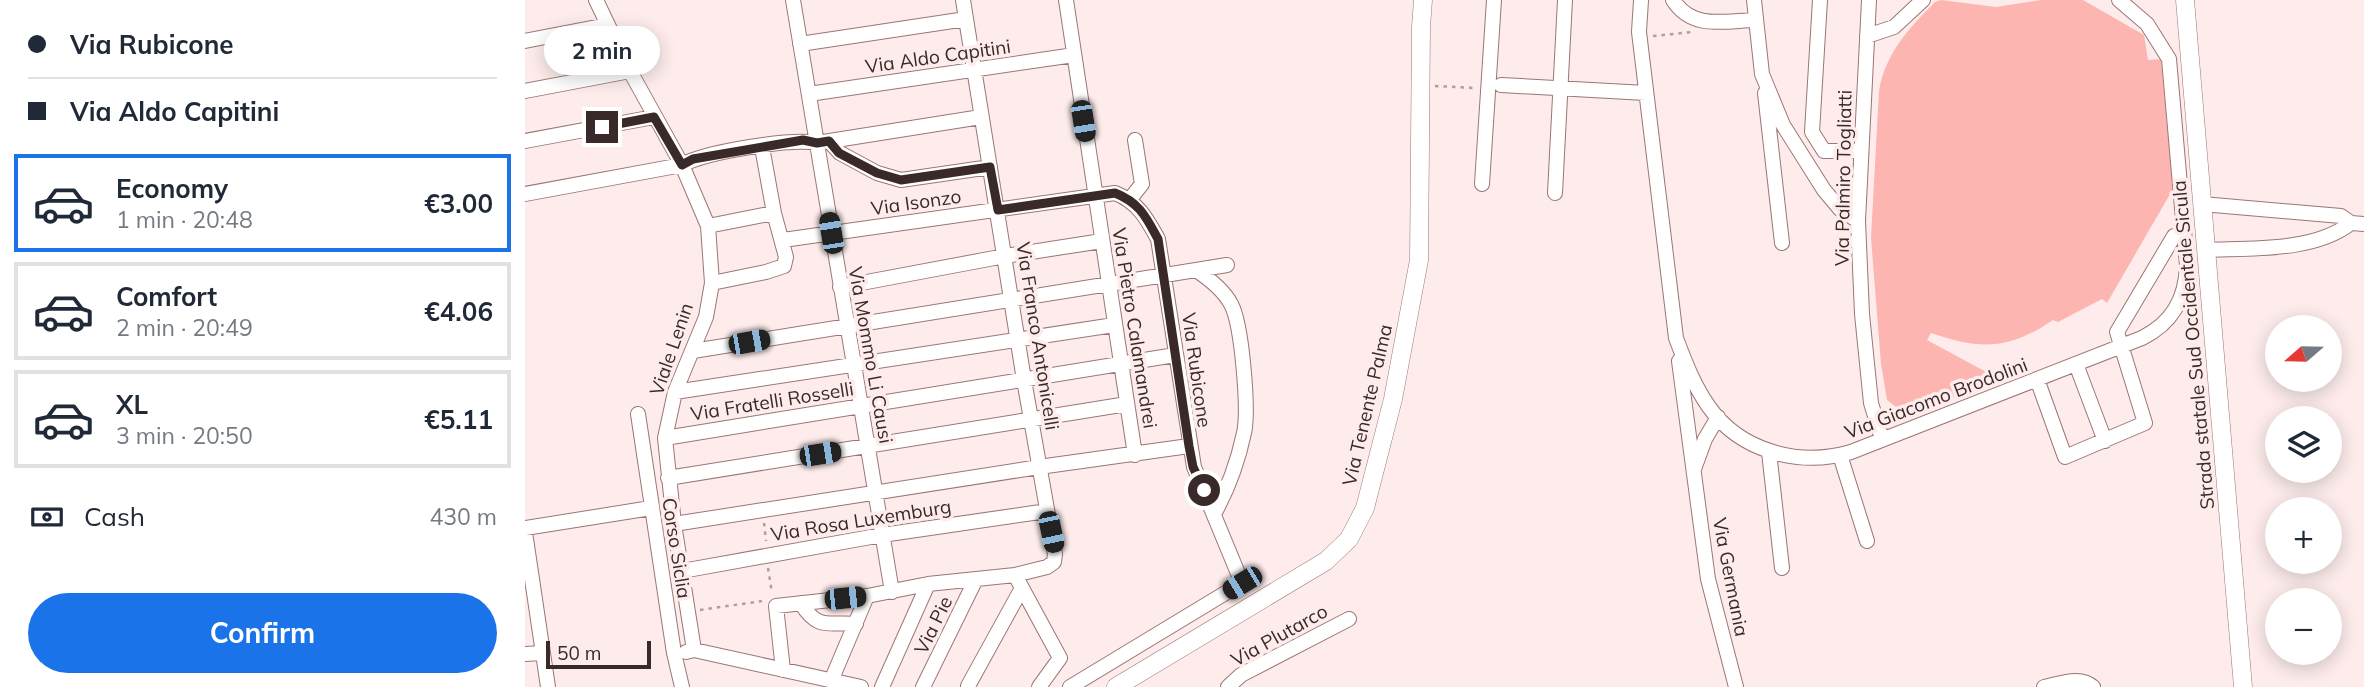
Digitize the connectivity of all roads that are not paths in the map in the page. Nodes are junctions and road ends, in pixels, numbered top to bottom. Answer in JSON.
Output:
{"nodes":[{"id":1,"x":596,"y":0,"type":"edge"},
{"id":2,"x":793,"y":0,"type":"edge"},
{"id":3,"x":963,"y":0,"type":"edge"},
{"id":4,"x":1066,"y":0,"type":"edge"},
{"id":5,"x":1423,"y":0,"type":"edge"},
{"id":6,"x":1494,"y":0,"type":"edge"},
{"id":7,"x":1565,"y":0,"type":"edge"},
{"id":8,"x":1641,"y":0,"type":"edge"},
{"id":9,"x":1673,"y":0,"type":"edge"},
{"id":10,"x":1754,"y":0,"type":"edge"},
{"id":11,"x":1819,"y":0,"type":"edge"},
{"id":12,"x":1868,"y":0,"type":"edge"},
{"id":13,"x":1923,"y":0,"type":"edge"},
{"id":14,"x":2119,"y":0,"type":"edge"},
{"id":15,"x":2185,"y":0,"type":"edge"},
{"id":16,"x":2138,"y":7,"type":"edge"},
{"id":17,"x":966,"y":19,"type":"junction"},
{"id":18,"x":1755,"y":20,"type":"junction"},
{"id":19,"x":607,"y":25,"type":"junction"},
{"id":20,"x":1867,"y":36,"type":"junction"},
{"id":21,"x":525,"y":41,"type":"edge"},
{"id":22,"x":800,"y":44,"type":"junction"},
{"id":23,"x":1074,"y":55,"type":"junction"},
{"id":24,"x":974,"y":70,"type":"junction"},
{"id":25,"x":630,"y":71,"type":"junction"},
{"id":26,"x":1762,"y":74,"type":"junction"},
{"id":27,"x":1495,"y":87,"type":"junction"},
{"id":28,"x":1560,"y":89,"type":"junction"},
{"id":29,"x":525,"y":91,"type":"edge"},
{"id":30,"x":1646,"y":93,"type":"junction"},
{"id":31,"x":809,"y":94,"type":"junction"},
{"id":32,"x":654,"y":117,"type":"junction"},
{"id":33,"x":981,"y":117,"type":"junction"},
{"id":34,"x":1135,"y":140,"type":"dead end"},
{"id":35,"x":525,"y":141,"type":"edge"},
{"id":36,"x":823,"y":142,"type":"junction"},
{"id":37,"x":762,"y":147,"type":"junction"},
{"id":38,"x":1861,"y":151,"type":"junction"},
{"id":39,"x":682,"y":165,"type":"junction"},
{"id":40,"x":990,"y":167,"type":"junction"},
{"id":41,"x":1482,"y":184,"type":"dead end"},
{"id":42,"x":1555,"y":193,"type":"dead end"},
{"id":43,"x":525,"y":194,"type":"edge"},
{"id":44,"x":1095,"y":197,"type":"junction"},
{"id":45,"x":1130,"y":199,"type":"junction"},
{"id":46,"x":2202,"y":204,"type":"junction"},
{"id":47,"x":998,"y":210,"type":"junction"},
{"id":48,"x":773,"y":213,"type":"junction"},
{"id":49,"x":1858,"y":221,"type":"junction"},
{"id":50,"x":2357,"y":223,"type":"edge"},
{"id":51,"x":708,"y":226,"type":"junction"},
{"id":52,"x":831,"y":233,"type":"junction"},
{"id":53,"x":2184,"y":235,"type":"junction"},
{"id":54,"x":783,"y":240,"type":"junction"},
{"id":55,"x":1103,"y":241,"type":"junction"},
{"id":56,"x":1782,"y":243,"type":"dead end"},
{"id":57,"x":2206,"y":250,"type":"junction"},
{"id":58,"x":1005,"y":256,"type":"junction"},
{"id":59,"x":1227,"y":265,"type":"dead end"},
{"id":60,"x":1196,"y":270,"type":"junction"},
{"id":61,"x":1164,"y":276,"type":"junction"},
{"id":62,"x":712,"y":283,"type":"junction"},
{"id":63,"x":1108,"y":285,"type":"junction"},
{"id":64,"x":840,"y":287,"type":"junction"},
{"id":65,"x":1013,"y":298,"type":"junction"},
{"id":66,"x":847,"y":325,"type":"junction"},
{"id":67,"x":1114,"y":325,"type":"junction"},
{"id":68,"x":1677,"y":338,"type":"junction"},
{"id":69,"x":1018,"y":339,"type":"junction"},
{"id":70,"x":2121,"y":346,"type":"junction"},
{"id":71,"x":693,"y":351,"type":"junction"},
{"id":72,"x":1175,"y":355,"type":"junction"},
{"id":73,"x":854,"y":364,"type":"junction"},
{"id":74,"x":2076,"y":364,"type":"junction"},
{"id":75,"x":1121,"y":365,"type":"junction"},
{"id":76,"x":2037,"y":379,"type":"junction"},
{"id":77,"x":1024,"y":380,"type":"junction"},
{"id":78,"x":675,"y":392,"type":"junction"},
{"id":79,"x":1127,"y":404,"type":"junction"},
{"id":80,"x":861,"y":407,"type":"junction"},
{"id":81,"x":1685,"y":412,"type":"junction"},
{"id":82,"x":1714,"y":413,"type":"junction"},
{"id":83,"x":638,"y":414,"type":"dead end"},
{"id":84,"x":1031,"y":419,"type":"junction"},
{"id":85,"x":665,"y":438,"type":"junction"},
{"id":86,"x":1882,"y":439,"type":"junction"},
{"id":87,"x":2105,"y":441,"type":"junction"},
{"id":88,"x":867,"y":446,"type":"junction"},
{"id":89,"x":1189,"y":446,"type":"junction"},
{"id":90,"x":1769,"y":452,"type":"junction"},
{"id":91,"x":1135,"y":455,"type":"junction"},
{"id":92,"x":1840,"y":456,"type":"junction"},
{"id":93,"x":1039,"y":467,"type":"junction"},
{"id":94,"x":1693,"y":474,"type":"junction"},
{"id":95,"x":668,"y":478,"type":"junction"},
{"id":96,"x":875,"y":493,"type":"junction"},
{"id":97,"x":651,"y":508,"type":"junction"},
{"id":98,"x":1047,"y":511,"type":"junction"},
{"id":99,"x":1214,"y":514,"type":"junction"},
{"id":100,"x":674,"y":524,"type":"junction"},
{"id":101,"x":525,"y":530,"type":"edge"},
{"id":102,"x":882,"y":535,"type":"junction"},
{"id":103,"x":1867,"y":541,"type":"dead end"},
{"id":104,"x":527,"y":557,"type":"edge"},
{"id":105,"x":1782,"y":568,"type":"dead end"},
{"id":106,"x":681,"y":571,"type":"junction"},
{"id":107,"x":976,"y":579,"type":"junction"},
{"id":108,"x":1019,"y":582,"type":"junction"},
{"id":109,"x":928,"y":584,"type":"junction"},
{"id":110,"x":891,"y":592,"type":"junction"},
{"id":111,"x":867,"y":596,"type":"junction"},
{"id":112,"x":801,"y":603,"type":"junction"},
{"id":113,"x":530,"y":605,"type":"edge"},
{"id":114,"x":1349,"y":619,"type":"dead end"},
{"id":115,"x":856,"y":624,"type":"junction"},
{"id":116,"x":694,"y":650,"type":"junction"},
{"id":117,"x":543,"y":653,"type":"junction"},
{"id":118,"x":674,"y":653,"type":"junction"},
{"id":119,"x":525,"y":654,"type":"edge"},
{"id":120,"x":783,"y":670,"type":"junction"},
{"id":121,"x":831,"y":681,"type":"junction"},
{"id":122,"x":968,"y":686,"type":"edge"},
{"id":123,"x":548,"y":687,"type":"edge"},
{"id":124,"x":682,"y":687,"type":"edge"},
{"id":125,"x":861,"y":687,"type":"edge"},
{"id":126,"x":882,"y":687,"type":"edge"},
{"id":127,"x":923,"y":687,"type":"edge"},
{"id":128,"x":1039,"y":687,"type":"edge"},
{"id":129,"x":1070,"y":687,"type":"edge"},
{"id":130,"x":1117,"y":687,"type":"edge"},
{"id":131,"x":1227,"y":687,"type":"edge"},
{"id":132,"x":1736,"y":687,"type":"edge"},
{"id":133,"x":2044,"y":687,"type":"edge"},
{"id":134,"x":2094,"y":687,"type":"edge"},
{"id":135,"x":2243,"y":687,"type":"edge"}],
"edges":[{"from":1,"to":19,"type":"street","name":"Viale Lenin"},
{"from":2,"to":22,"type":"street","name":"Via Mommo Li Causi"},
{"from":3,"to":17,"type":"street","name":"Via Franco Antonicelli"},
{"from":4,"to":23,"type":"street","name":"Via Pietro Calamandrei"},
{"from":5,"to":130,"type":"main road","name":"Via Tenente Palma"},
{"from":6,"to":27,"type":"street"},
{"from":7,"to":28,"type":"street"},
{"from":8,"to":30,"type":"street","name":"Via Giacomo Brodolini"},
{"from":9,"to":18,"type":"street"},
{"from":10,"to":18,"type":"street"},
{"from":11,"to":38,"type":"street"},
{"from":12,"to":20,"type":"street","name":"Via Palmiro Togliatti"},
{"from":13,"to":20,"type":"street"},
{"from":14,"to":16,"type":"street","name":"Via Giacomo Brodolini"},
{"from":15,"to":46,"type":"main road","name":"Strada statale Sud Occidentale Sicula"},
{"from":16,"to":53,"type":"street","name":"Via Giacomo Brodolini"},
{"from":17,"to":22,"type":"street"},
{"from":17,"to":24,"type":"street","name":"Via Franco Antonicelli"},
{"from":18,"to":26,"type":"street"},
{"from":19,"to":21,"type":"street"},
{"from":19,"to":25,"type":"street","name":"Viale Lenin"},
{"from":20,"to":38,"type":"street","name":"Via Palmiro Togliatti"},
{"from":22,"to":31,"type":"street","name":"Via Mommo Li Causi"},
{"from":23,"to":24,"type":"street","name":"Via Aldo Capitini"},
{"from":23,"to":44,"type":"street","name":"Via Pietro Calamandrei"},
{"from":24,"to":31,"type":"street","name":"Via Aldo Capitini"},
{"from":24,"to":33,"type":"street","name":"Via Franco Antonicelli"},
{"from":25,"to":29,"type":"street"},
{"from":25,"to":32,"type":"street","name":"Viale Lenin"},
{"from":26,"to":49,"type":"street"},
{"from":26,"to":56,"type":"street"},
{"from":27,"to":28,"type":"street"},
{"from":27,"to":41,"type":"street"},
{"from":28,"to":30,"type":"street"},
{"from":28,"to":42,"type":"street"},
{"from":30,"to":68,"type":"street","name":"Via Giacomo Brodolini"},
{"from":31,"to":36,"type":"street","name":"Via Mommo Li Causi"},
{"from":32,"to":35,"type":"street"},
{"from":32,"to":39,"type":"street","name":"Viale Lenin"},
{"from":33,"to":36,"type":"street"},
{"from":33,"to":40,"type":"street","name":"Via Franco Antonicelli"},
{"from":34,"to":45,"type":"street"},
{"from":36,"to":37,"type":"street"},
{"from":36,"to":40,"type":"street"},
{"from":36,"to":52,"type":"street","name":"Via Mommo Li Causi"},
{"from":37,"to":39,"type":"street"},
{"from":37,"to":48,"type":"street"},
{"from":38,"to":49,"type":"street","name":"Via Palmiro Togliatti"},
{"from":39,"to":43,"type":"street"},
{"from":39,"to":51,"type":"street","name":"Viale Lenin"},
{"from":40,"to":47,"type":"street","name":"Via Franco Antonicelli"},
{"from":44,"to":45,"type":"street"},
{"from":44,"to":47,"type":"street","name":"Via Isonzo"},
{"from":44,"to":55,"type":"street","name":"Via Pietro Calamandrei"},
{"from":45,"to":61,"type":"street","name":"Via Rubicone"},
{"from":46,"to":50,"type":"street"},
{"from":46,"to":57,"type":"main road","name":"Strada statale Sud Occidentale Sicula"},
{"from":47,"to":52,"type":"street","name":"Via Isonzo"},
{"from":47,"to":58,"type":"street","name":"Via Franco Antonicelli"},
{"from":48,"to":51,"type":"street"},
{"from":48,"to":54,"type":"street"},
{"from":49,"to":86,"type":"street","name":"Via Palmiro Togliatti"},
{"from":50,"to":57,"type":"street"},
{"from":51,"to":62,"type":"street","name":"Viale Lenin"},
{"from":52,"to":54,"type":"street","name":"Via Isonzo"},
{"from":52,"to":64,"type":"street","name":"Via Mommo Li Causi"},
{"from":53,"to":70,"type":"street"},
{"from":53,"to":70,"type":"street","name":"Via Giacomo Brodolini"},
{"from":54,"to":62,"type":"street"},
{"from":55,"to":58,"type":"street"},
{"from":55,"to":63,"type":"street","name":"Via Pietro Calamandrei"},
{"from":57,"to":135,"type":"main road","name":"Strada statale Sud Occidentale Sicula"},
{"from":58,"to":64,"type":"street"},
{"from":58,"to":65,"type":"street","name":"Via Franco Antonicelli"},
{"from":59,"to":60,"type":"street"},
{"from":60,"to":61,"type":"street"},
{"from":60,"to":99,"type":"street"},
{"from":61,"to":63,"type":"street"},
{"from":61,"to":72,"type":"street","name":"Via Rubicone"},
{"from":62,"to":71,"type":"street","name":"Viale Lenin"},
{"from":63,"to":65,"type":"street"},
{"from":63,"to":67,"type":"street","name":"Via Pietro Calamandrei"},
{"from":64,"to":66,"type":"street","name":"Via Mommo Li Causi"},
{"from":65,"to":66,"type":"street"},
{"from":65,"to":69,"type":"street","name":"Via Franco Antonicelli"},
{"from":66,"to":71,"type":"street"},
{"from":66,"to":73,"type":"street","name":"Via Mommo Li Causi"},
{"from":67,"to":69,"type":"street"},
{"from":67,"to":75,"type":"street","name":"Via Pietro Calamandrei"},
{"from":68,"to":81,"type":"street","name":"Via Germania"},
{"from":68,"to":82,"type":"street","name":"Via Giacomo Brodolini"},
{"from":69,"to":73,"type":"street"},
{"from":69,"to":77,"type":"street","name":"Via Franco Antonicelli"},
{"from":70,"to":74,"type":"street","name":"Via Giacomo Brodolini"},
{"from":70,"to":87,"type":"street"},
{"from":71,"to":78,"type":"street","name":"Viale Lenin"},
{"from":72,"to":75,"type":"street","name":"Via Fratelli Rosselli"},
{"from":72,"to":89,"type":"street","name":"Via Rubicone"},
{"from":73,"to":78,"type":"street"},
{"from":73,"to":80,"type":"street","name":"Via Mommo Li Causi"},
{"from":74,"to":76,"type":"street","name":"Via Giacomo Brodolini"},
{"from":74,"to":87,"type":"street"},
{"from":75,"to":77,"type":"street","name":"Via Fratelli Rosselli"},
{"from":75,"to":79,"type":"street","name":"Via Pietro Calamandrei"},
{"from":76,"to":86,"type":"street","name":"Via Giacomo Brodolini"},
{"from":76,"to":87,"type":"street"},
{"from":77,"to":80,"type":"street","name":"Via Fratelli Rosselli"},
{"from":77,"to":84,"type":"street","name":"Via Franco Antonicelli"},
{"from":78,"to":85,"type":"street","name":"Viale Lenin"},
{"from":79,"to":84,"type":"street"},
{"from":79,"to":91,"type":"street","name":"Via Pietro Calamandrei"},
{"from":80,"to":85,"type":"street","name":"Via Fratelli Rosselli"},
{"from":80,"to":88,"type":"street","name":"Via Mommo Li Causi"},
{"from":81,"to":82,"type":"street"},
{"from":81,"to":94,"type":"street","name":"Via Germania"},
{"from":82,"to":90,"type":"street","name":"Via Giacomo Brodolini"},
{"from":82,"to":94,"type":"street"},
{"from":83,"to":97,"type":"street","name":"Corso Siclia"},
{"from":84,"to":88,"type":"street"},
{"from":84,"to":93,"type":"street","name":"Via Franco Antonicelli"},
{"from":85,"to":95,"type":"street","name":"Viale Lenin"},
{"from":86,"to":92,"type":"street","name":"Via Giacomo Brodolini"},
{"from":88,"to":95,"type":"street"},
{"from":88,"to":96,"type":"street","name":"Via Mommo Li Causi"},
{"from":89,"to":91,"type":"street"},
{"from":89,"to":99,"type":"street","name":"Via Rubicone"},
{"from":90,"to":92,"type":"street","name":"Via Giacomo Brodolini"},
{"from":90,"to":105,"type":"street"},
{"from":91,"to":93,"type":"street"},
{"from":92,"to":103,"type":"street"},
{"from":93,"to":96,"type":"street"},
{"from":93,"to":98,"type":"street","name":"Via Franco Antonicelli"},
{"from":94,"to":132,"type":"street","name":"Via Germania"},
{"from":95,"to":100,"type":"street","name":"Viale Lenin"},
{"from":96,"to":100,"type":"street"},
{"from":96,"to":102,"type":"street","name":"Via Mommo Li Causi"},
{"from":97,"to":101,"type":"street"},
{"from":97,"to":118,"type":"street","name":"Corso Siclia"},
{"from":98,"to":102,"type":"street","name":"Via Rosa Luxemburg"},
{"from":98,"to":108,"type":"street","name":"Via Franco Antonicelli"},
{"from":99,"to":129,"type":"street","name":"Via Rubicone"},
{"from":100,"to":106,"type":"street","name":"Viale Lenin"},
{"from":101,"to":104,"type":"street"},
{"from":102,"to":106,"type":"street","name":"Via Rosa Luxemburg"},
{"from":102,"to":110,"type":"street","name":"Via Mommo Li Causi"},
{"from":104,"to":113,"type":"street"},
{"from":106,"to":116,"type":"street","name":"Viale Lenin"},
{"from":107,"to":108,"type":"street"},
{"from":107,"to":109,"type":"street"},
{"from":107,"to":127,"type":"street","name":"Via Pie"},
{"from":108,"to":122,"type":"street"},
{"from":108,"to":128,"type":"street"},
{"from":109,"to":110,"type":"street"},
{"from":109,"to":126,"type":"street"},
{"from":110,"to":111,"type":"street"},
{"from":111,"to":112,"type":"street"},
{"from":111,"to":115,"type":"street"},
{"from":112,"to":115,"type":"street"},
{"from":112,"to":120,"type":"street"},
{"from":113,"to":117,"type":"street"},
{"from":114,"to":131,"type":"street","name":"Via Plutarco"},
{"from":115,"to":121,"type":"street"},
{"from":116,"to":118,"type":"street"},
{"from":116,"to":120,"type":"street"},
{"from":117,"to":119,"type":"street"},
{"from":117,"to":123,"type":"street"},
{"from":118,"to":124,"type":"street","name":"Corso Siclia"},
{"from":120,"to":121,"type":"street"},
{"from":121,"to":125,"type":"street"},
{"from":133,"to":134,"type":"street"}]}
